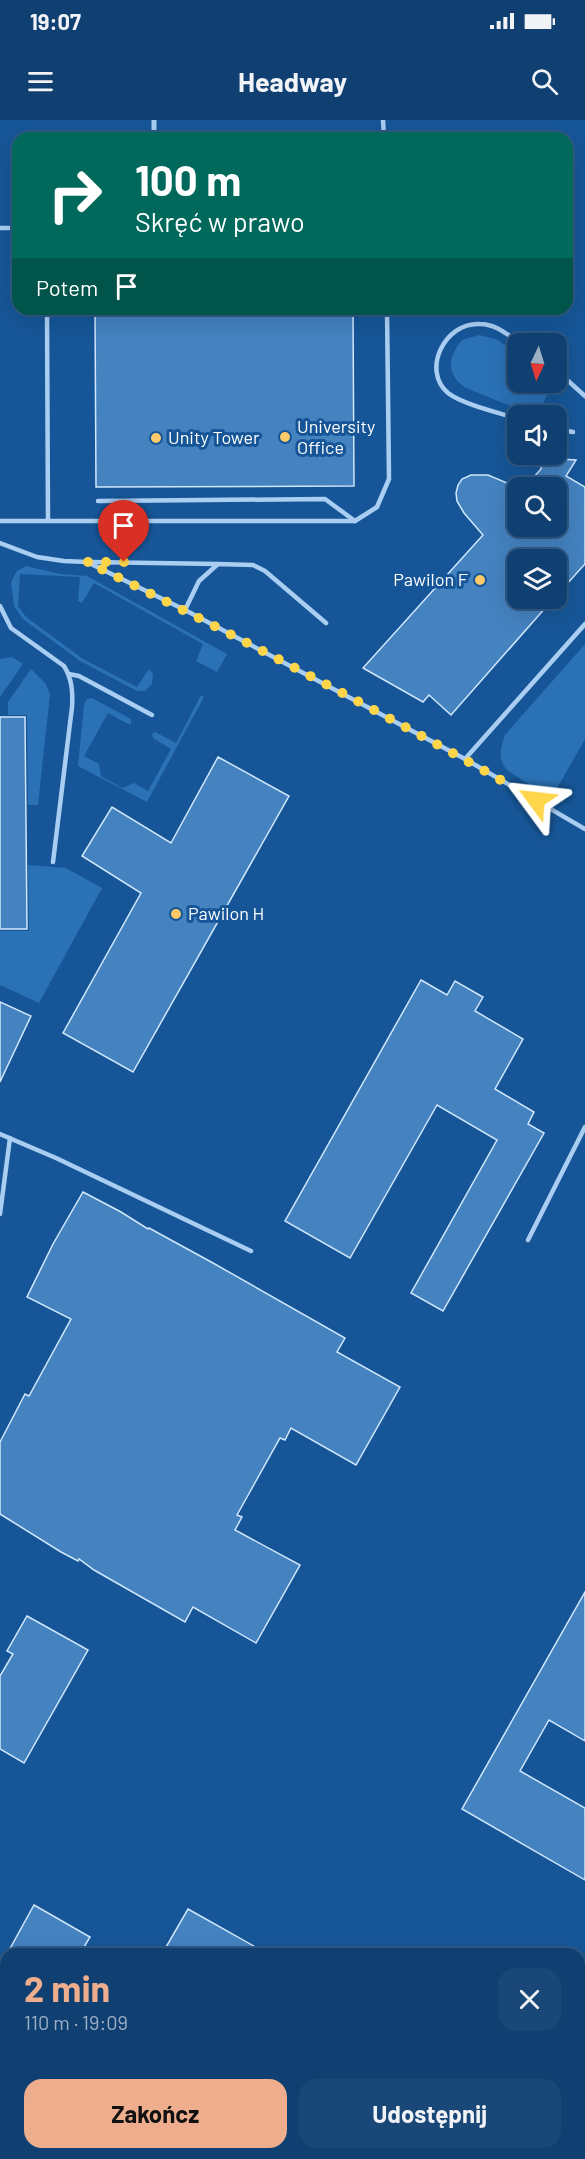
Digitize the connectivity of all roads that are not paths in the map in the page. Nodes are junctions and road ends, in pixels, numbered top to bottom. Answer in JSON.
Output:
{"nodes":[{"id":1,"x":47,"y":315,"type":"edge"},
{"id":2,"x":387,"y":315,"type":"edge"},
{"id":3,"x":507,"y":335,"type":"edge"},
{"id":4,"x":567,"y":380,"type":"edge"},
{"id":5,"x":585,"y":396,"type":"edge"},
{"id":6,"x":507,"y":415,"type":"edge"},
{"id":7,"x":567,"y":431,"type":"edge"},
{"id":8,"x":573,"y":432,"type":"dead end"},
{"id":9,"x":98,"y":501,"type":"dead end"},
{"id":10,"x":0,"y":521,"type":"edge"},
{"id":11,"x":48,"y":521,"type":"junction"},
{"id":12,"x":355,"y":521,"type":"junction"},
{"id":13,"x":1,"y":543,"type":"edge"},
{"id":14,"x":0,"y":551,"type":"edge"},
{"id":15,"x":87,"y":562,"type":"junction"},
{"id":16,"x":218,"y":564,"type":"junction"},
{"id":17,"x":0,"y":606,"type":"edge"},
{"id":18,"x":185,"y":610,"type":"junction"},
{"id":19,"x":326,"y":623,"type":"dead end"},
{"id":20,"x":585,"y":624,"type":"edge"},
{"id":21,"x":69,"y":674,"type":"junction"},
{"id":22,"x":152,"y":715,"type":"dead end"},
{"id":23,"x":465,"y":759,"type":"junction"},
{"id":24,"x":585,"y":829,"type":"edge"},
{"id":25,"x":53,"y":862,"type":"dead end"},
{"id":26,"x":585,"y":1127,"type":"edge"},
{"id":27,"x":0,"y":1134,"type":"edge"},
{"id":28,"x":10,"y":1138,"type":"junction"},
{"id":29,"x":0,"y":1214,"type":"edge"},
{"id":30,"x":528,"y":1240,"type":"dead end"},
{"id":31,"x":251,"y":1251,"type":"dead end"}],
"edges":[{"from":1,"to":11,"type":"lane"},
{"from":2,"to":12,"type":"lane"},
{"from":3,"to":6,"type":"lane"},
{"from":4,"to":5,"type":"lane"},
{"from":7,"to":8,"type":"lane"},
{"from":9,"to":12,"type":"lane"},
{"from":10,"to":11,"type":"lane"},
{"from":11,"to":12,"type":"lane"},
{"from":13,"to":14,"type":"lane"},
{"from":13,"to":15,"type":"lane"},
{"from":15,"to":16,"type":"lane"},
{"from":15,"to":18,"type":"lane"},
{"from":16,"to":18,"type":"lane"},
{"from":16,"to":19,"type":"lane"},
{"from":17,"to":21,"type":"lane"},
{"from":18,"to":23,"type":"lane"},
{"from":20,"to":23,"type":"lane"},
{"from":21,"to":22,"type":"lane"},
{"from":21,"to":25,"type":"lane"},
{"from":23,"to":24,"type":"lane"},
{"from":26,"to":30,"type":"lane"},
{"from":27,"to":28,"type":"lane"},
{"from":28,"to":29,"type":"lane"},
{"from":28,"to":31,"type":"lane"}]}
